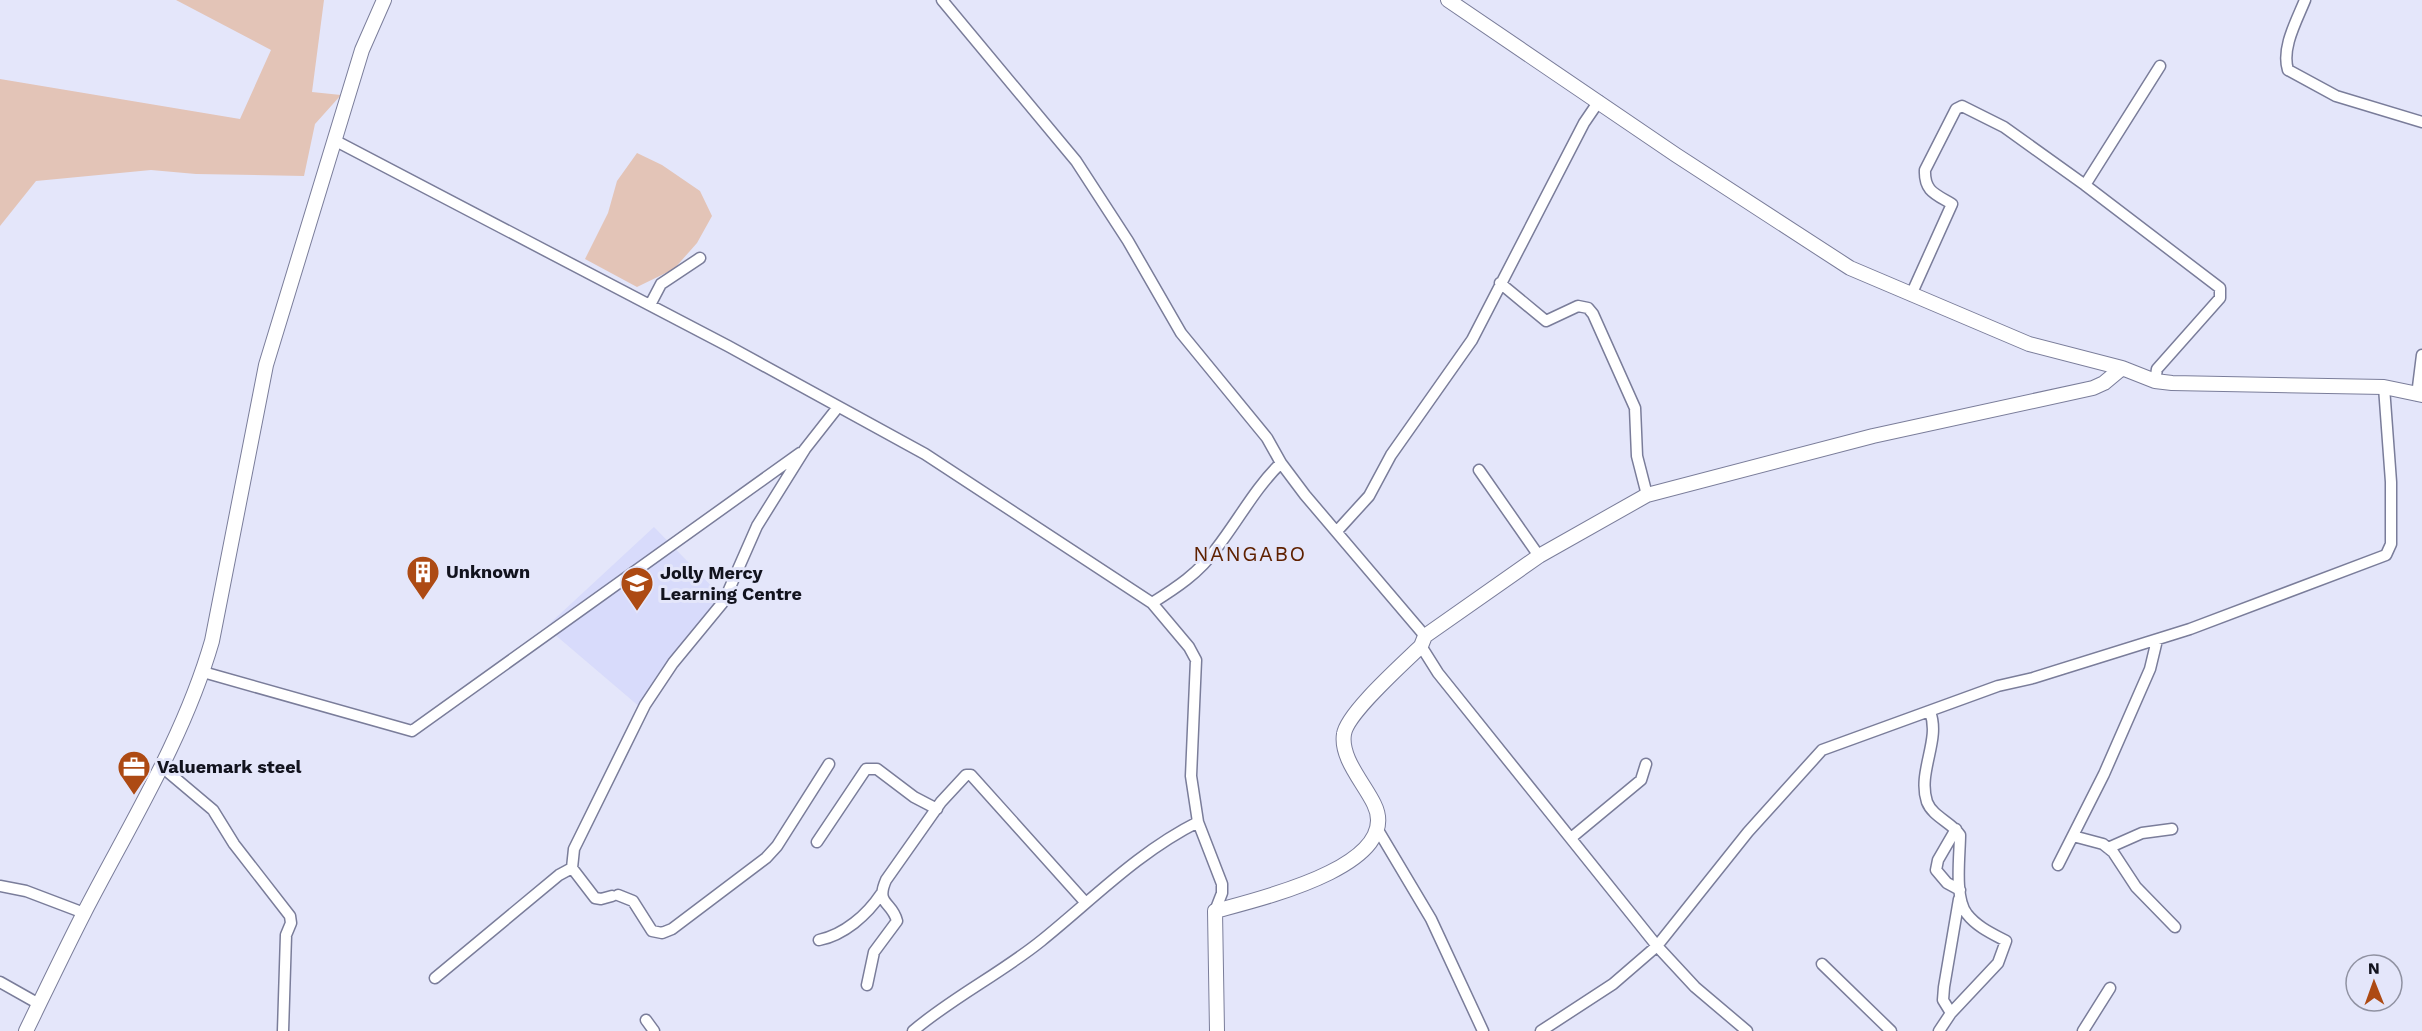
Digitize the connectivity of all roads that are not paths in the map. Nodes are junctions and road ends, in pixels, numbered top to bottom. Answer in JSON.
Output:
{"nodes":[{"id":1,"x":384,"y":0,"type":"edge"},
{"id":2,"x":942,"y":0,"type":"edge"},
{"id":3,"x":1448,"y":0,"type":"edge"},
{"id":4,"x":2305,"y":0,"type":"edge"},
{"id":5,"x":2160,"y":66,"type":"dead end"},
{"id":6,"x":1599,"y":101,"type":"junction"},
{"id":7,"x":2422,"y":122,"type":"edge"},
{"id":8,"x":334,"y":140,"type":"junction"},
{"id":9,"x":2085,"y":185,"type":"junction"},
{"id":10,"x":700,"y":258,"type":"dead end"},
{"id":11,"x":1500,"y":284,"type":"junction"},
{"id":12,"x":1911,"y":295,"type":"junction"},
{"id":13,"x":650,"y":305,"type":"junction"},
{"id":14,"x":2422,"y":355,"type":"edge"},
{"id":15,"x":2122,"y":368,"type":"junction"},
{"id":16,"x":2155,"y":381,"type":"junction"},
{"id":17,"x":2384,"y":387,"type":"junction"},
{"id":18,"x":2419,"y":395,"type":"edge"},
{"id":19,"x":838,"y":407,"type":"junction"},
{"id":20,"x":805,"y":449,"type":"junction"},
{"id":21,"x":1281,"y":464,"type":"junction"},
{"id":22,"x":1479,"y":470,"type":"dead end"},
{"id":23,"x":1647,"y":495,"type":"junction"},
{"id":24,"x":1338,"y":530,"type":"junction"},
{"id":25,"x":1539,"y":556,"type":"junction"},
{"id":26,"x":1152,"y":603,"type":"junction"},
{"id":27,"x":2157,"y":640,"type":"junction"},
{"id":28,"x":1423,"y":641,"type":"junction"},
{"id":29,"x":203,"y":672,"type":"junction"},
{"id":30,"x":1930,"y":712,"type":"junction"},
{"id":31,"x":829,"y":764,"type":"dead end"},
{"id":32,"x":1646,"y":764,"type":"dead end"},
{"id":33,"x":162,"y":767,"type":"junction"},
{"id":34,"x":937,"y":809,"type":"junction"},
{"id":35,"x":1198,"y":822,"type":"junction"},
{"id":36,"x":1956,"y":829,"type":"junction"},
{"id":37,"x":2172,"y":829,"type":"dead end"},
{"id":38,"x":1378,"y":830,"type":"junction"},
{"id":39,"x":2073,"y":836,"type":"junction"},
{"id":40,"x":1571,"y":838,"type":"junction"},
{"id":41,"x":817,"y":842,"type":"dead end"},
{"id":42,"x":2108,"y":848,"type":"junction"},
{"id":43,"x":2058,"y":865,"type":"dead end"},
{"id":44,"x":572,"y":868,"type":"junction"},
{"id":45,"x":0,"y":885,"type":"edge"},
{"id":46,"x":1960,"y":891,"type":"junction"},
{"id":47,"x":881,"y":894,"type":"junction"},
{"id":48,"x":1085,"y":902,"type":"junction"},
{"id":49,"x":1215,"y":911,"type":"junction"},
{"id":50,"x":84,"y":913,"type":"junction"},
{"id":51,"x":2175,"y":927,"type":"dead end"},
{"id":52,"x":819,"y":940,"type":"dead end"},
{"id":53,"x":1657,"y":946,"type":"junction"},
{"id":54,"x":1822,"y":964,"type":"dead end"},
{"id":55,"x":435,"y":978,"type":"dead end"},
{"id":56,"x":0,"y":982,"type":"edge"},
{"id":57,"x":867,"y":985,"type":"dead end"},
{"id":58,"x":2110,"y":988,"type":"dead end"},
{"id":59,"x":39,"y":1004,"type":"junction"},
{"id":60,"x":1951,"y":1013,"type":"junction"},
{"id":61,"x":646,"y":1020,"type":"dead end"},
{"id":62,"x":26,"y":1031,"type":"edge"},
{"id":63,"x":283,"y":1031,"type":"edge"},
{"id":64,"x":654,"y":1031,"type":"edge"},
{"id":65,"x":913,"y":1031,"type":"edge"},
{"id":66,"x":1217,"y":1031,"type":"edge"},
{"id":67,"x":1483,"y":1031,"type":"edge"},
{"id":68,"x":1541,"y":1031,"type":"edge"},
{"id":69,"x":1747,"y":1031,"type":"edge"},
{"id":70,"x":1891,"y":1031,"type":"edge"},
{"id":71,"x":1939,"y":1031,"type":"edge"},
{"id":72,"x":2083,"y":1031,"type":"edge"}],
"edges":[{"from":1,"to":8,"type":"street"},
{"from":2,"to":21,"type":"street"},
{"from":3,"to":6,"type":"street"},
{"from":4,"to":7,"type":"street"},
{"from":5,"to":9,"type":"street"},
{"from":6,"to":11,"type":"street"},
{"from":6,"to":12,"type":"street"},
{"from":8,"to":13,"type":"street"},
{"from":8,"to":29,"type":"street"},
{"from":9,"to":12,"type":"street"},
{"from":9,"to":16,"type":"street"},
{"from":10,"to":13,"type":"street"},
{"from":11,"to":23,"type":"street"},
{"from":11,"to":24,"type":"street"},
{"from":12,"to":15,"type":"street"},
{"from":13,"to":19,"type":"street"},
{"from":14,"to":18,"type":"street"},
{"from":15,"to":16,"type":"street"},
{"from":15,"to":23,"type":"street"},
{"from":16,"to":17,"type":"street"},
{"from":17,"to":18,"type":"street"},
{"from":17,"to":27,"type":"street"},
{"from":19,"to":20,"type":"street"},
{"from":19,"to":26,"type":"street"},
{"from":20,"to":29,"type":"street"},
{"from":20,"to":44,"type":"street"},
{"from":21,"to":24,"type":"street"},
{"from":21,"to":26,"type":"street"},
{"from":22,"to":25,"type":"street"},
{"from":23,"to":25,"type":"street"},
{"from":24,"to":28,"type":"street"},
{"from":25,"to":28,"type":"street"},
{"from":26,"to":35,"type":"street"},
{"from":27,"to":30,"type":"street"},
{"from":27,"to":39,"type":"street"},
{"from":28,"to":38,"type":"street"},
{"from":28,"to":40,"type":"street"},
{"from":29,"to":33,"type":"street"},
{"from":30,"to":36,"type":"street"},
{"from":30,"to":53,"type":"street"},
{"from":31,"to":44,"type":"street"},
{"from":32,"to":40,"type":"street"},
{"from":33,"to":50,"type":"street"},
{"from":33,"to":63,"type":"street"},
{"from":34,"to":41,"type":"street"},
{"from":34,"to":47,"type":"street"},
{"from":34,"to":48,"type":"street"},
{"from":35,"to":48,"type":"street"},
{"from":35,"to":49,"type":"street"},
{"from":36,"to":46,"type":"street"},
{"from":36,"to":46,"type":"street"},
{"from":37,"to":42,"type":"street"},
{"from":38,"to":49,"type":"street"},
{"from":38,"to":67,"type":"street"},
{"from":39,"to":42,"type":"street"},
{"from":39,"to":43,"type":"street"},
{"from":40,"to":53,"type":"street"},
{"from":42,"to":51,"type":"street"},
{"from":44,"to":55,"type":"street"},
{"from":45,"to":50,"type":"street"},
{"from":46,"to":60,"type":"street"},
{"from":46,"to":60,"type":"street"},
{"from":47,"to":52,"type":"street"},
{"from":47,"to":57,"type":"street"},
{"from":48,"to":65,"type":"street"},
{"from":49,"to":66,"type":"street"},
{"from":50,"to":59,"type":"street"},
{"from":53,"to":68,"type":"street"},
{"from":53,"to":69,"type":"street"},
{"from":54,"to":70,"type":"street"},
{"from":56,"to":59,"type":"street"},
{"from":58,"to":72,"type":"street"},
{"from":59,"to":62,"type":"street"},
{"from":60,"to":71,"type":"street"},
{"from":61,"to":64,"type":"street"}]}
